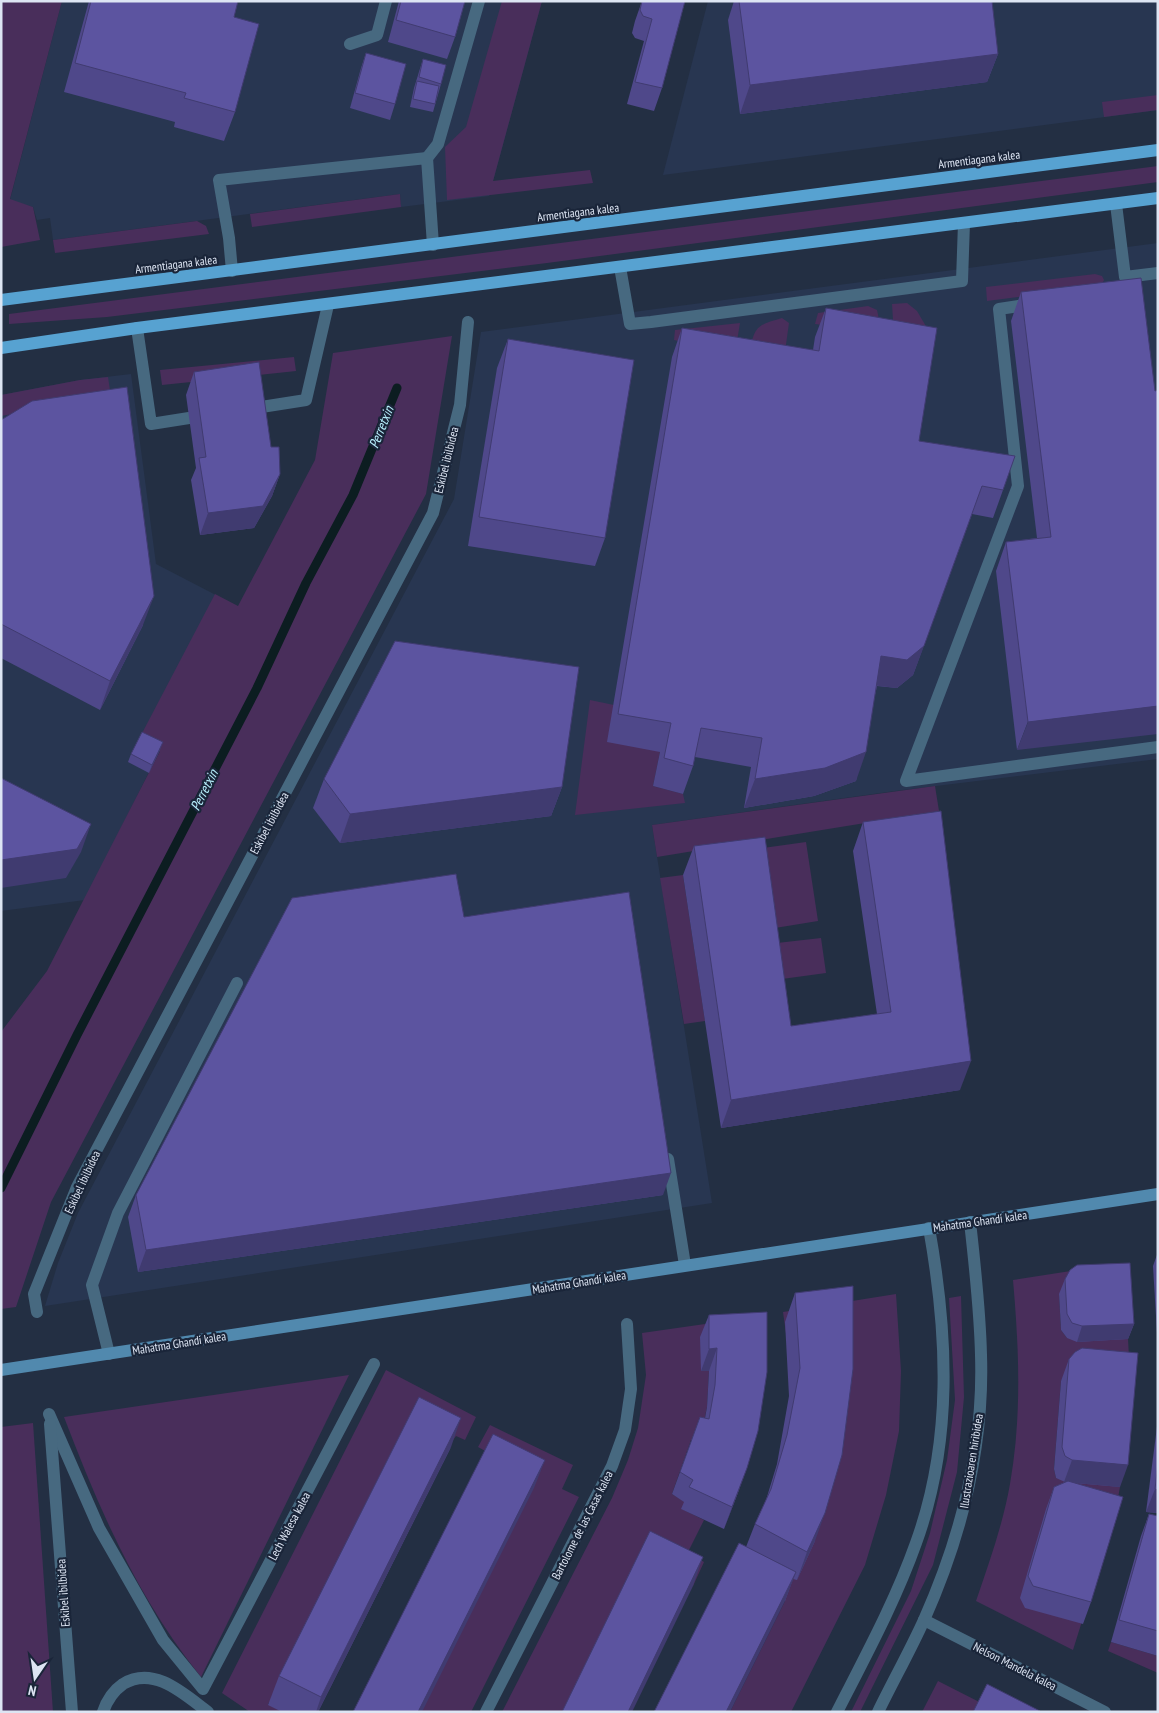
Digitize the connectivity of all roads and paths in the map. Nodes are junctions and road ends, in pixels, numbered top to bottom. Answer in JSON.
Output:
{"nodes":[{"id":1,"x":386,"y":1,"type":"edge"},
{"id":2,"x":479,"y":1,"type":"edge"},
{"id":3,"x":350,"y":44,"type":"dead end"},
{"id":4,"x":1158,"y":150,"type":"edge"},
{"id":5,"x":427,"y":158,"type":"junction"},
{"id":6,"x":1158,"y":198,"type":"edge"},
{"id":7,"x":1116,"y":204,"type":"junction"},
{"id":8,"x":964,"y":223,"type":"junction"},
{"id":9,"x":433,"y":245,"type":"junction"},
{"id":10,"x":620,"y":267,"type":"junction"},
{"id":11,"x":232,"y":271,"type":"junction"},
{"id":12,"x":1158,"y":273,"type":"edge"},
{"id":13,"x":1,"y":300,"type":"edge"},
{"id":14,"x":1047,"y":302,"type":"edge"},
{"id":15,"x":328,"y":304,"type":"junction"},
{"id":16,"x":468,"y":322,"type":"dead end"},
{"id":17,"x":137,"y":328,"type":"junction"},
{"id":18,"x":1,"y":348,"type":"edge"},
{"id":19,"x":255,"y":408,"type":"edge"},
{"id":20,"x":189,"y":418,"type":"dead end"},
{"id":21,"x":1158,"y":747,"type":"edge"},
{"id":22,"x":237,"y":983,"type":"dead end"},
{"id":23,"x":666,"y":1148,"type":"edge"},
{"id":24,"x":1158,"y":1194,"type":"edge"},
{"id":25,"x":970,"y":1222,"type":"junction"},
{"id":26,"x":929,"y":1228,"type":"junction"},
{"id":27,"x":685,"y":1266,"type":"junction"},
{"id":28,"x":37,"y":1312,"type":"dead end"},
{"id":29,"x":627,"y":1324,"type":"dead end"},
{"id":30,"x":109,"y":1354,"type":"junction"},
{"id":31,"x":374,"y":1364,"type":"dead end"},
{"id":32,"x":1,"y":1370,"type":"edge"},
{"id":33,"x":49,"y":1414,"type":"joint"},
{"id":34,"x":924,"y":1620,"type":"junction"},
{"id":35,"x":72,"y":1712,"type":"edge"},
{"id":36,"x":103,"y":1712,"type":"edge"},
{"id":37,"x":208,"y":1712,"type":"edge"},
{"id":38,"x":486,"y":1712,"type":"edge"},
{"id":39,"x":837,"y":1712,"type":"edge"},
{"id":40,"x":878,"y":1712,"type":"edge"},
{"id":41,"x":1106,"y":1712,"type":"edge"}],
"edges":[{"from":1,"to":3,"type":"street"},
{"from":2,"to":5,"type":"street"},
{"from":4,"to":9,"type":"main road","name":"Armentiagana kalea"},
{"from":5,"to":9,"type":"street"},
{"from":5,"to":11,"type":"street"},
{"from":6,"to":7,"type":"main road"},
{"from":7,"to":8,"type":"main road"},
{"from":7,"to":12,"type":"street"},
{"from":8,"to":10,"type":"main road"},
{"from":8,"to":10,"type":"street"},
{"from":9,"to":11,"type":"main road","name":"Armentiagana kalea"},
{"from":10,"to":15,"type":"main road"},
{"from":11,"to":13,"type":"main road","name":"Armentiagana kalea"},
{"from":14,"to":21,"type":"street"},
{"from":15,"to":17,"type":"main road"},
{"from":15,"to":19,"type":"street"},
{"from":16,"to":28,"type":"street","name":"Eskibel ibilbidea"},
{"from":17,"to":18,"type":"main road"},
{"from":17,"to":20,"type":"street"},
{"from":22,"to":30,"type":"street"},
{"from":23,"to":27,"type":"street"},
{"from":24,"to":25,"type":"main road","name":"Mahatma Ghandi kalea"},
{"from":25,"to":26,"type":"main road","name":"Mahatma Ghandi kalea"},
{"from":25,"to":34,"type":"street","name":"Ilustrazioaren hiribidea"},
{"from":26,"to":27,"type":"main road","name":"Mahatma Ghandi kalea"},
{"from":26,"to":39,"type":"street"},
{"from":27,"to":30,"type":"main road","name":"Mahatma Ghandi kalea"},
{"from":29,"to":38,"type":"street","name":"Bartolome de las Casas kalea"},
{"from":30,"to":32,"type":"main road","name":"Mahatma Ghandi kalea"},
{"from":31,"to":33,"type":"street","name":"Lech Walesa kalea"},
{"from":33,"to":35,"type":"street","name":"Eskibel ibilbidea"},
{"from":34,"to":40,"type":"street","name":"Ilustrazioaren hiribidea"},
{"from":34,"to":41,"type":"street","name":"Nelson Mandela kalea"},
{"from":36,"to":37,"type":"street"}]}
